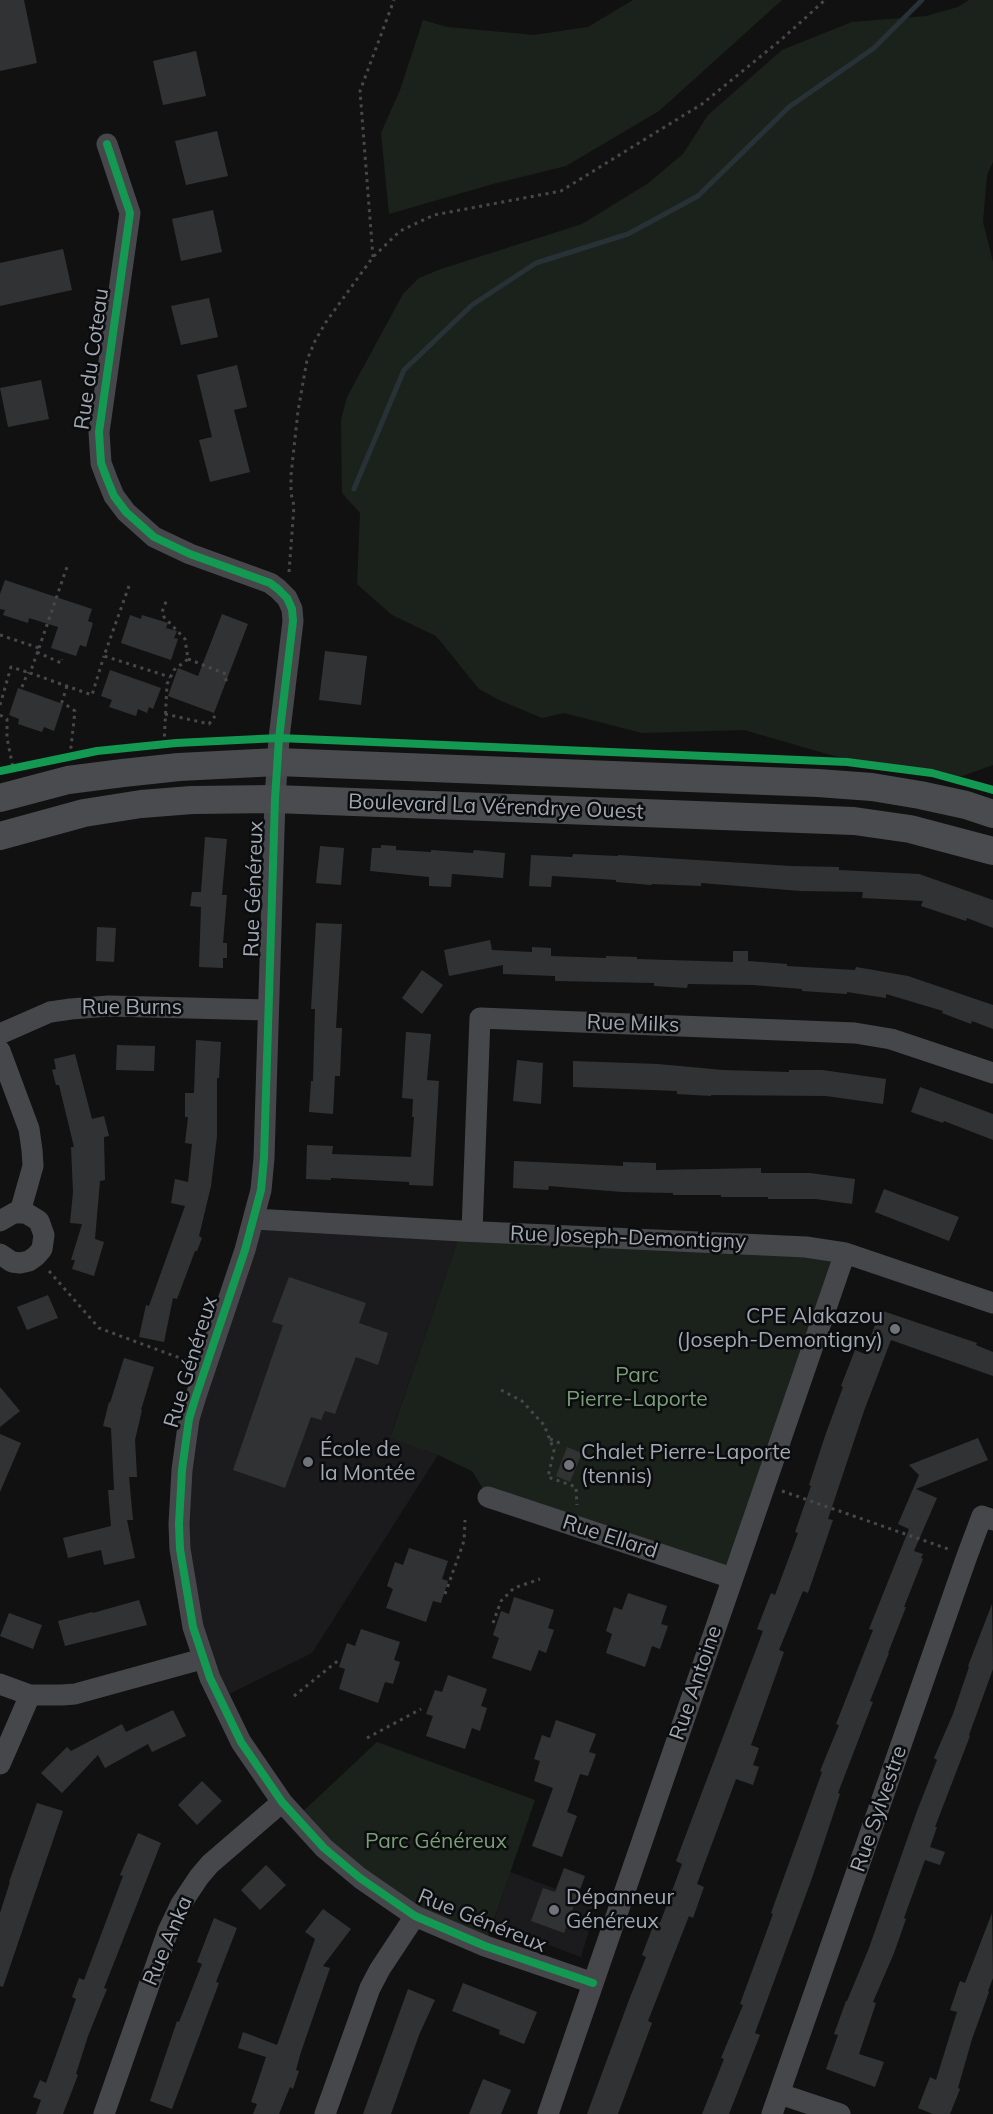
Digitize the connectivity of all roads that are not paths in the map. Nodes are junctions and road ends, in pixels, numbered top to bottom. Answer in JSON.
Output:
{"nodes":[{"id":1,"x":107,"y":144,"type":"dead end"},
{"id":2,"x":278,"y":762,"type":"junction"},
{"id":3,"x":0,"y":798,"type":"edge"},
{"id":4,"x":275,"y":799,"type":"junction"},
{"id":5,"x":993,"y":814,"type":"edge"},
{"id":6,"x":0,"y":836,"type":"edge"},
{"id":7,"x":993,"y":851,"type":"edge"},
{"id":8,"x":268,"y":1010,"type":"junction"},
{"id":9,"x":0,"y":1034,"type":"edge"},
{"id":10,"x":0,"y":1051,"type":"edge"},
{"id":11,"x":993,"y":1073,"type":"edge"},
{"id":12,"x":20,"y":1212,"type":"junction"},
{"id":13,"x":254,"y":1219,"type":"junction"},
{"id":14,"x":0,"y":1221,"type":"edge"},
{"id":15,"x":472,"y":1231,"type":"junction"},
{"id":16,"x":845,"y":1253,"type":"junction"},
{"id":17,"x":0,"y":1254,"type":"edge"},
{"id":18,"x":993,"y":1303,"type":"edge"},
{"id":19,"x":488,"y":1497,"type":"dead end"},
{"id":20,"x":993,"y":1520,"type":"edge"},
{"id":21,"x":732,"y":1578,"type":"junction"},
{"id":22,"x":202,"y":1659,"type":"junction"},
{"id":23,"x":0,"y":1684,"type":"edge"},
{"id":24,"x":30,"y":1695,"type":"junction"},
{"id":25,"x":0,"y":1764,"type":"edge"},
{"id":26,"x":282,"y":1802,"type":"junction"},
{"id":27,"x":415,"y":1916,"type":"junction"},
{"id":28,"x":593,"y":1983,"type":"junction"},
{"id":29,"x":780,"y":2094,"type":"junction"},
{"id":30,"x":104,"y":2114,"type":"edge"},
{"id":31,"x":324,"y":2114,"type":"edge"},
{"id":32,"x":548,"y":2114,"type":"edge"},
{"id":33,"x":772,"y":2114,"type":"edge"},
{"id":34,"x":840,"y":2114,"type":"edge"}],
"edges":[{"from":1,"to":2,"type":"street","name":"Rue du Coteau"},
{"from":2,"to":3,"type":"main road","name":"Boulevard La Vérendrye Ouest"},
{"from":2,"to":4,"type":"street","name":"Rue Généreux"},
{"from":2,"to":5,"type":"main road","name":"Boulevard La Vérendrye Ouest"},
{"from":4,"to":6,"type":"main road","name":"Boulevard La Vérendrye Ouest"},
{"from":4,"to":7,"type":"main road","name":"Boulevard La Vérendrye Ouest"},
{"from":4,"to":8,"type":"street","name":"Rue Généreux"},
{"from":8,"to":9,"type":"street","name":"Rue Burns"},
{"from":8,"to":13,"type":"street","name":"Rue Généreux"},
{"from":10,"to":12,"type":"street"},
{"from":11,"to":15,"type":"street","name":"Rue Milks"},
{"from":12,"to":14,"type":"street"},
{"from":12,"to":17,"type":"street"},
{"from":13,"to":15,"type":"street","name":"Rue Joseph-Demontigny"},
{"from":13,"to":22,"type":"street","name":"Rue Généreux"},
{"from":15,"to":16,"type":"street","name":"Rue Joseph-Demontigny"},
{"from":16,"to":18,"type":"street","name":"Rue Joseph-Demontigny"},
{"from":16,"to":21,"type":"street","name":"Rue Antoine"},
{"from":19,"to":21,"type":"street","name":"Rue Ellard"},
{"from":20,"to":29,"type":"street","name":"Rue Sylvestre"},
{"from":21,"to":28,"type":"street","name":"Rue Antoine"},
{"from":22,"to":24,"type":"street"},
{"from":22,"to":26,"type":"street","name":"Rue Généreux"},
{"from":23,"to":24,"type":"street"},
{"from":24,"to":25,"type":"street"},
{"from":26,"to":27,"type":"street","name":"Rue Généreux"},
{"from":26,"to":30,"type":"street","name":"Rue Anka"},
{"from":27,"to":28,"type":"street","name":"Rue Généreux"},
{"from":27,"to":31,"type":"street"},
{"from":28,"to":32,"type":"street","name":"Rue Antoine"},
{"from":29,"to":33,"type":"street","name":"Rue Sylvestre"},
{"from":29,"to":34,"type":"street"}]}
